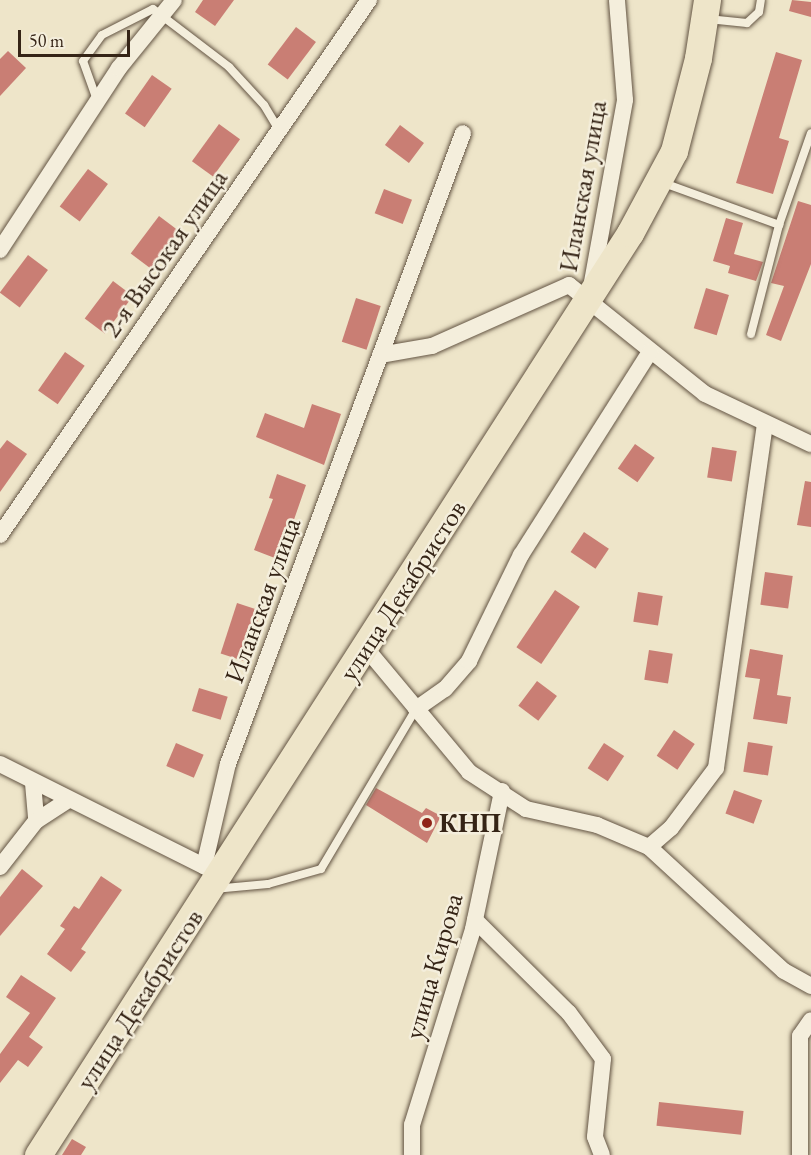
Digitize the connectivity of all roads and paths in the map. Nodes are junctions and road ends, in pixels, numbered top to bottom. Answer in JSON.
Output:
{"nodes":[{"id":1,"x":174,"y":0,"type":"edge"},
{"id":2,"x":369,"y":0,"type":"edge"},
{"id":3,"x":617,"y":0,"type":"edge"},
{"id":4,"x":761,"y":0,"type":"edge"},
{"id":5,"x":706,"y":9,"type":"edge"},
{"id":6,"x":162,"y":18,"type":"junction"},
{"id":7,"x":97,"y":100,"type":"junction"},
{"id":8,"x":279,"y":131,"type":"junction"},
{"id":9,"x":463,"y":133,"type":"dead end"},
{"id":10,"x":811,"y":134,"type":"edge"},
{"id":11,"x":658,"y":181,"type":"junction"},
{"id":12,"x":779,"y":225,"type":"junction"},
{"id":13,"x":0,"y":250,"type":"edge"},
{"id":14,"x":589,"y":298,"type":"junction"},
{"id":15,"x":751,"y":334,"type":"dead end"},
{"id":16,"x":650,"y":352,"type":"junction"},
{"id":17,"x":380,"y":356,"type":"junction"},
{"id":18,"x":765,"y":424,"type":"junction"},
{"id":19,"x":811,"y":444,"type":"edge"},
{"id":20,"x":0,"y":535,"type":"edge"},
{"id":21,"x":365,"y":647,"type":"junction"},
{"id":22,"x":416,"y":709,"type":"junction"},
{"id":23,"x":0,"y":764,"type":"edge"},
{"id":24,"x":33,"y":783,"type":"junction"},
{"id":25,"x":502,"y":791,"type":"junction"},
{"id":26,"x":68,"y":800,"type":"junction"},
{"id":27,"x":36,"y":821,"type":"junction"},
{"id":28,"x":649,"y":847,"type":"junction"},
{"id":29,"x":0,"y":867,"type":"edge"},
{"id":30,"x":212,"y":876,"type":"junction"},
{"id":31,"x":475,"y":920,"type":"junction"},
{"id":32,"x":811,"y":986,"type":"edge"},
{"id":33,"x":811,"y":1020,"type":"edge"},
{"id":34,"x":38,"y":1155,"type":"edge"},
{"id":35,"x":412,"y":1155,"type":"edge"},
{"id":36,"x":602,"y":1155,"type":"edge"},
{"id":37,"x":800,"y":1155,"type":"edge"}],
"edges":[{"from":1,"to":6,"type":"street"},
{"from":2,"to":8,"type":"street","name":"2-я Высокая улица"},
{"from":3,"to":14,"type":"street","name":"Иланская улица"},
{"from":4,"to":5,"type":"lane"},
{"from":5,"to":11,"type":"main road","name":"улица Декабристов"},
{"from":6,"to":7,"type":"street"},
{"from":6,"to":7,"type":"lane"},
{"from":6,"to":8,"type":"lane"},
{"from":7,"to":13,"type":"street"},
{"from":8,"to":20,"type":"street","name":"2-я Высокая улица"},
{"from":9,"to":17,"type":"street","name":"Иланская улица"},
{"from":10,"to":12,"type":"lane"},
{"from":11,"to":12,"type":"lane"},
{"from":11,"to":14,"type":"main road","name":"улица Декабристов"},
{"from":12,"to":15,"type":"lane"},
{"from":14,"to":16,"type":"street"},
{"from":14,"to":17,"type":"street","name":"Иланская улица"},
{"from":14,"to":21,"type":"main road","name":"улица Декабристов"},
{"from":16,"to":18,"type":"street"},
{"from":16,"to":22,"type":"street"},
{"from":17,"to":30,"type":"street","name":"Иланская улица"},
{"from":18,"to":19,"type":"street"},
{"from":18,"to":28,"type":"street"},
{"from":21,"to":22,"type":"street"},
{"from":21,"to":30,"type":"main road","name":"улица Декабристов"},
{"from":22,"to":25,"type":"street"},
{"from":22,"to":30,"type":"lane"},
{"from":23,"to":24,"type":"street"},
{"from":24,"to":26,"type":"street"},
{"from":24,"to":27,"type":"street"},
{"from":25,"to":28,"type":"street"},
{"from":25,"to":31,"type":"street","name":"улица Кирова"},
{"from":26,"to":27,"type":"street"},
{"from":26,"to":30,"type":"street"},
{"from":27,"to":29,"type":"street"},
{"from":28,"to":32,"type":"street"},
{"from":30,"to":34,"type":"main road","name":"улица Декабристов"},
{"from":31,"to":35,"type":"street","name":"улица Кирова"},
{"from":31,"to":36,"type":"street"},
{"from":33,"to":37,"type":"street"}]}
